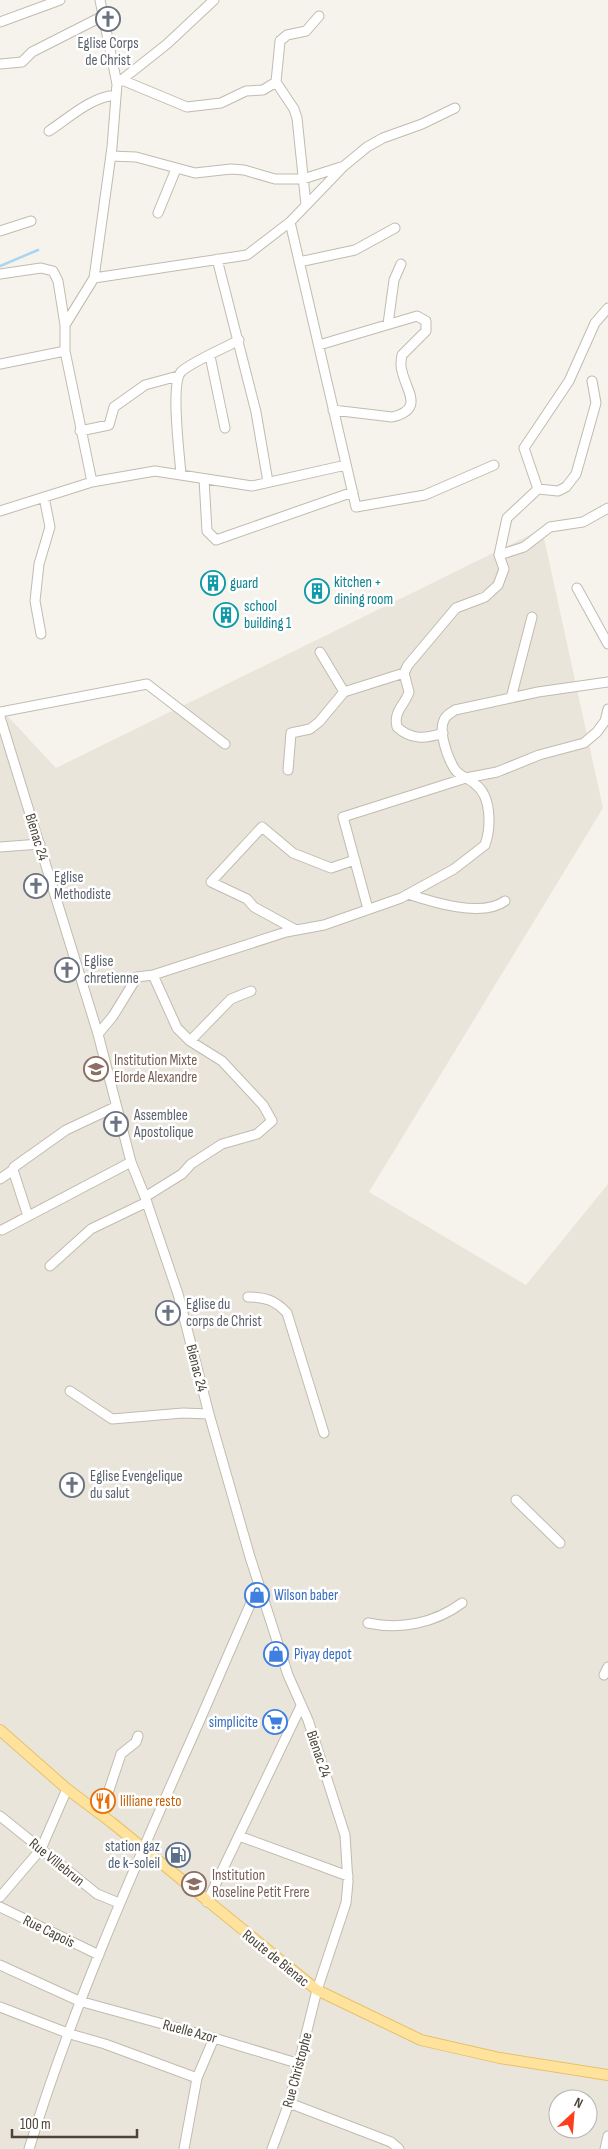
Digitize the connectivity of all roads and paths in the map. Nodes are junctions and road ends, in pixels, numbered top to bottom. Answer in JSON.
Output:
{"nodes":[{"id":1,"x":60,"y":0,"type":"edge"},
{"id":2,"x":100,"y":0,"type":"edge"},
{"id":3,"x":214,"y":0,"type":"edge"},
{"id":4,"x":103,"y":16,"type":"junction"},
{"id":5,"x":319,"y":16,"type":"dead end"},
{"id":6,"x":0,"y":22,"type":"edge"},
{"id":7,"x":0,"y":64,"type":"edge"},
{"id":8,"x":120,"y":82,"type":"junction"},
{"id":9,"x":276,"y":82,"type":"junction"},
{"id":10,"x":116,"y":95,"type":"junction"},
{"id":11,"x":455,"y":108,"type":"dead end"},
{"id":12,"x":49,"y":131,"type":"dead end"},
{"id":13,"x":111,"y":156,"type":"junction"},
{"id":14,"x":344,"y":166,"type":"junction"},
{"id":15,"x":176,"y":169,"type":"junction"},
{"id":16,"x":302,"y":179,"type":"junction"},
{"id":17,"x":306,"y":205,"type":"junction"},
{"id":18,"x":158,"y":213,"type":"dead end"},
{"id":19,"x":31,"y":221,"type":"dead end"},
{"id":20,"x":290,"y":222,"type":"junction"},
{"id":21,"x":395,"y":228,"type":"dead end"},
{"id":22,"x":0,"y":231,"type":"edge"},
{"id":23,"x":217,"y":259,"type":"junction"},
{"id":24,"x":299,"y":262,"type":"junction"},
{"id":25,"x":401,"y":264,"type":"dead end"},
{"id":26,"x":0,"y":274,"type":"edge"},
{"id":27,"x":94,"y":278,"type":"junction"},
{"id":28,"x":608,"y":308,"type":"edge"},
{"id":29,"x":388,"y":324,"type":"junction"},
{"id":30,"x":65,"y":325,"type":"junction"},
{"id":31,"x":239,"y":340,"type":"junction"},
{"id":32,"x":318,"y":345,"type":"junction"},
{"id":33,"x":65,"y":351,"type":"junction"},
{"id":34,"x":210,"y":356,"type":"junction"},
{"id":35,"x":0,"y":364,"type":"edge"},
{"id":36,"x":178,"y":376,"type":"junction"},
{"id":37,"x":592,"y":381,"type":"dead end"},
{"id":38,"x":334,"y":410,"type":"junction"},
{"id":39,"x":225,"y":428,"type":"dead end"},
{"id":40,"x":80,"y":431,"type":"junction"},
{"id":41,"x":346,"y":465,"type":"junction"},
{"id":42,"x":494,"y":465,"type":"dead end"},
{"id":43,"x":181,"y":475,"type":"junction"},
{"id":44,"x":204,"y":479,"type":"junction"},
{"id":45,"x":92,"y":482,"type":"junction"},
{"id":46,"x":268,"y":482,"type":"junction"},
{"id":47,"x":538,"y":490,"type":"junction"},
{"id":48,"x":352,"y":492,"type":"junction"},
{"id":49,"x":44,"y":497,"type":"junction"},
{"id":50,"x":608,"y":508,"type":"edge"},
{"id":51,"x":0,"y":510,"type":"edge"},
{"id":52,"x":499,"y":555,"type":"junction"},
{"id":53,"x":577,"y":588,"type":"dead end"},
{"id":54,"x":532,"y":617,"type":"dead end"},
{"id":55,"x":41,"y":634,"type":"dead end"},
{"id":56,"x":608,"y":644,"type":"edge"},
{"id":57,"x":320,"y":652,"type":"dead end"},
{"id":58,"x":404,"y":673,"type":"junction"},
{"id":59,"x":608,"y":682,"type":"edge"},
{"id":60,"x":344,"y":692,"type":"junction"},
{"id":61,"x":511,"y":698,"type":"junction"},
{"id":62,"x":608,"y":709,"type":"edge"},
{"id":63,"x":0,"y":712,"type":"edge"},
{"id":64,"x":0,"y":717,"type":"edge"},
{"id":65,"x":443,"y":734,"type":"junction"},
{"id":66,"x":3,"y":735,"type":"edge"},
{"id":67,"x":226,"y":744,"type":"dead end"},
{"id":68,"x":288,"y":770,"type":"dead end"},
{"id":69,"x":466,"y":778,"type":"junction"},
{"id":70,"x":40,"y":844,"type":"junction"},
{"id":71,"x":0,"y":847,"type":"edge"},
{"id":72,"x":355,"y":860,"type":"junction"},
{"id":73,"x":408,"y":894,"type":"junction"},
{"id":74,"x":505,"y":901,"type":"dead end"},
{"id":75,"x":368,"y":909,"type":"junction"},
{"id":76,"x":296,"y":930,"type":"junction"},
{"id":77,"x":153,"y":975,"type":"junction"},
{"id":78,"x":251,"y":991,"type":"dead end"},
{"id":79,"x":98,"y":1034,"type":"junction"},
{"id":80,"x":190,"y":1041,"type":"junction"},
{"id":81,"x":115,"y":1107,"type":"junction"},
{"id":82,"x":131,"y":1162,"type":"junction"},
{"id":83,"x":12,"y":1170,"type":"junction"},
{"id":84,"x":0,"y":1179,"type":"edge"},
{"id":85,"x":146,"y":1199,"type":"junction"},
{"id":86,"x":28,"y":1216,"type":"junction"},
{"id":87,"x":2,"y":1230,"type":"dead end"},
{"id":88,"x":50,"y":1266,"type":"dead end"},
{"id":89,"x":248,"y":1298,"type":"dead end"},
{"id":90,"x":70,"y":1391,"type":"dead end"},
{"id":91,"x":209,"y":1414,"type":"junction"},
{"id":92,"x":324,"y":1432,"type":"dead end"},
{"id":93,"x":516,"y":1500,"type":"dead end"},
{"id":94,"x":560,"y":1544,"type":"dead end"},
{"id":95,"x":259,"y":1585,"type":"junction"},
{"id":96,"x":462,"y":1603,"type":"dead end"},
{"id":97,"x":368,"y":1623,"type":"dead end"},
{"id":98,"x":301,"y":1706,"type":"junction"},
{"id":99,"x":0,"y":1730,"type":"edge"},
{"id":100,"x":138,"y":1736,"type":"dead end"},
{"id":101,"x":67,"y":1789,"type":"junction"},
{"id":102,"x":101,"y":1814,"type":"junction"},
{"id":103,"x":0,"y":1816,"type":"edge"},
{"id":104,"x":239,"y":1836,"type":"junction"},
{"id":105,"x":41,"y":1849,"type":"junction"},
{"id":106,"x":142,"y":1849,"type":"junction"},
{"id":107,"x":348,"y":1876,"type":"junction"},
{"id":108,"x":0,"y":1897,"type":"edge"},
{"id":109,"x":207,"y":1902,"type":"junction"},
{"id":110,"x":118,"y":1903,"type":"junction"},
{"id":111,"x":0,"y":1907,"type":"edge"},
{"id":112,"x":99,"y":1955,"type":"junction"},
{"id":113,"x":0,"y":1966,"type":"edge"},
{"id":114,"x":317,"y":1990,"type":"junction"},
{"id":115,"x":78,"y":2001,"type":"junction"},
{"id":116,"x":0,"y":2008,"type":"edge"},
{"id":117,"x":70,"y":2034,"type":"junction"},
{"id":118,"x":214,"y":2038,"type":"junction"},
{"id":119,"x":300,"y":2064,"type":"junction"},
{"id":120,"x":608,"y":2075,"type":"edge"},
{"id":121,"x":197,"y":2078,"type":"junction"},
{"id":122,"x":289,"y":2103,"type":"junction"},
{"id":123,"x":608,"y":2136,"type":"edge"},
{"id":124,"x":29,"y":2149,"type":"edge"},
{"id":125,"x":184,"y":2149,"type":"edge"},
{"id":126,"x":272,"y":2149,"type":"edge"},
{"id":127,"x":399,"y":2149,"type":"edge"},
{"id":128,"x":605,"y":2149,"type":"edge"}],
"edges":[{"from":1,"to":6,"type":"street"},
{"from":2,"to":4,"type":"street"},
{"from":3,"to":8,"type":"street"},
{"from":4,"to":7,"type":"street"},
{"from":4,"to":8,"type":"street"},
{"from":5,"to":9,"type":"street"},
{"from":8,"to":9,"type":"street"},
{"from":8,"to":10,"type":"street"},
{"from":9,"to":16,"type":"street"},
{"from":10,"to":12,"type":"street"},
{"from":10,"to":13,"type":"street"},
{"from":11,"to":14,"type":"street"},
{"from":13,"to":15,"type":"street"},
{"from":13,"to":27,"type":"street"},
{"from":14,"to":16,"type":"street"},
{"from":14,"to":17,"type":"street"},
{"from":15,"to":16,"type":"street"},
{"from":15,"to":18,"type":"street"},
{"from":16,"to":17,"type":"street"},
{"from":17,"to":20,"type":"street"},
{"from":19,"to":22,"type":"street"},
{"from":20,"to":23,"type":"street"},
{"from":20,"to":24,"type":"street"},
{"from":21,"to":24,"type":"street"},
{"from":23,"to":27,"type":"street"},
{"from":23,"to":31,"type":"street"},
{"from":24,"to":32,"type":"street"},
{"from":25,"to":29,"type":"street"},
{"from":26,"to":30,"type":"street"},
{"from":27,"to":30,"type":"street"},
{"from":28,"to":47,"type":"street"},
{"from":29,"to":32,"type":"street"},
{"from":29,"to":38,"type":"street"},
{"from":30,"to":33,"type":"street"},
{"from":31,"to":34,"type":"street"},
{"from":31,"to":46,"type":"street"},
{"from":32,"to":38,"type":"street"},
{"from":33,"to":35,"type":"street"},
{"from":33,"to":40,"type":"street"},
{"from":34,"to":36,"type":"street"},
{"from":34,"to":39,"type":"street"},
{"from":36,"to":40,"type":"street"},
{"from":36,"to":43,"type":"street"},
{"from":37,"to":47,"type":"street"},
{"from":38,"to":41,"type":"street"},
{"from":40,"to":45,"type":"street"},
{"from":41,"to":46,"type":"street"},
{"from":41,"to":48,"type":"street"},
{"from":42,"to":48,"type":"street"},
{"from":43,"to":44,"type":"street"},
{"from":43,"to":45,"type":"street"},
{"from":44,"to":46,"type":"street"},
{"from":44,"to":48,"type":"street"},
{"from":45,"to":49,"type":"street"},
{"from":47,"to":52,"type":"street"},
{"from":49,"to":51,"type":"street"},
{"from":49,"to":55,"type":"street"},
{"from":50,"to":52,"type":"street"},
{"from":52,"to":58,"type":"street"},
{"from":53,"to":56,"type":"street"},
{"from":54,"to":61,"type":"street"},
{"from":57,"to":60,"type":"street"},
{"from":58,"to":60,"type":"street"},
{"from":58,"to":65,"type":"street"},
{"from":59,"to":61,"type":"street"},
{"from":60,"to":68,"type":"street"},
{"from":61,"to":65,"type":"street"},
{"from":62,"to":69,"type":"street"},
{"from":63,"to":67,"type":"street"},
{"from":64,"to":66,"type":"street","name":"Bienac 24"},
{"from":65,"to":69,"type":"street"},
{"from":66,"to":70,"type":"street","name":"Bienac 24"},
{"from":69,"to":72,"type":"street"},
{"from":69,"to":73,"type":"street"},
{"from":70,"to":71,"type":"street"},
{"from":70,"to":79,"type":"street","name":"Bienac 24"},
{"from":72,"to":75,"type":"street"},
{"from":72,"to":76,"type":"street"},
{"from":73,"to":74,"type":"street"},
{"from":73,"to":75,"type":"street"},
{"from":75,"to":76,"type":"street"},
{"from":76,"to":77,"type":"street"},
{"from":77,"to":79,"type":"street"},
{"from":77,"to":80,"type":"street"},
{"from":78,"to":80,"type":"street"},
{"from":79,"to":81,"type":"street","name":"Bienac 24"},
{"from":80,"to":85,"type":"street"},
{"from":81,"to":82,"type":"street","name":"Bienac 24"},
{"from":81,"to":83,"type":"street"},
{"from":82,"to":85,"type":"street","name":"Bienac 24"},
{"from":82,"to":86,"type":"street"},
{"from":83,"to":84,"type":"street"},
{"from":83,"to":86,"type":"street"},
{"from":85,"to":88,"type":"street"},
{"from":85,"to":91,"type":"street","name":"Bienac 24"},
{"from":86,"to":87,"type":"street"},
{"from":89,"to":92,"type":"street"},
{"from":90,"to":91,"type":"street"},
{"from":91,"to":95,"type":"street","name":"Bienac 24"},
{"from":93,"to":94,"type":"street"},
{"from":95,"to":98,"type":"street","name":"Bienac 24"},
{"from":95,"to":106,"type":"street"},
{"from":96,"to":97,"type":"street"},
{"from":98,"to":104,"type":"street"},
{"from":98,"to":107,"type":"street","name":"Bienac 24"},
{"from":99,"to":101,"type":"main road","name":"Route de Bienac"},
{"from":100,"to":102,"type":"street"},
{"from":101,"to":102,"type":"main road","name":"Route de Bienac"},
{"from":101,"to":105,"type":"street"},
{"from":102,"to":106,"type":"main road","name":"Route de Bienac"},
{"from":103,"to":105,"type":"street","name":"Rue Villebrun"},
{"from":104,"to":107,"type":"street"},
{"from":104,"to":109,"type":"street"},
{"from":105,"to":108,"type":"street"},
{"from":105,"to":110,"type":"street","name":"Rue Villebrun"},
{"from":106,"to":109,"type":"main road","name":"Route de Bienac"},
{"from":106,"to":110,"type":"street"},
{"from":107,"to":114,"type":"street","name":"Bienac 24"},
{"from":109,"to":114,"type":"main road","name":"Route de Bienac"},
{"from":110,"to":112,"type":"street"},
{"from":111,"to":112,"type":"street","name":"Rue Capois"},
{"from":112,"to":115,"type":"street"},
{"from":113,"to":115,"type":"street","name":"Ruelle Azor"},
{"from":114,"to":119,"type":"street","name":"Rue Christophe"},
{"from":114,"to":120,"type":"main road","name":"Route de Bienac"},
{"from":115,"to":117,"type":"street"},
{"from":115,"to":118,"type":"street","name":"Ruelle Azor"},
{"from":116,"to":117,"type":"street"},
{"from":117,"to":121,"type":"street"},
{"from":117,"to":124,"type":"street"},
{"from":118,"to":119,"type":"street","name":"Ruelle Azor"},
{"from":118,"to":121,"type":"street"},
{"from":119,"to":122,"type":"street","name":"Rue Christophe"},
{"from":121,"to":125,"type":"street"},
{"from":122,"to":126,"type":"street","name":"Rue Christophe"},
{"from":122,"to":127,"type":"street"},
{"from":123,"to":128,"type":"street"}]}
